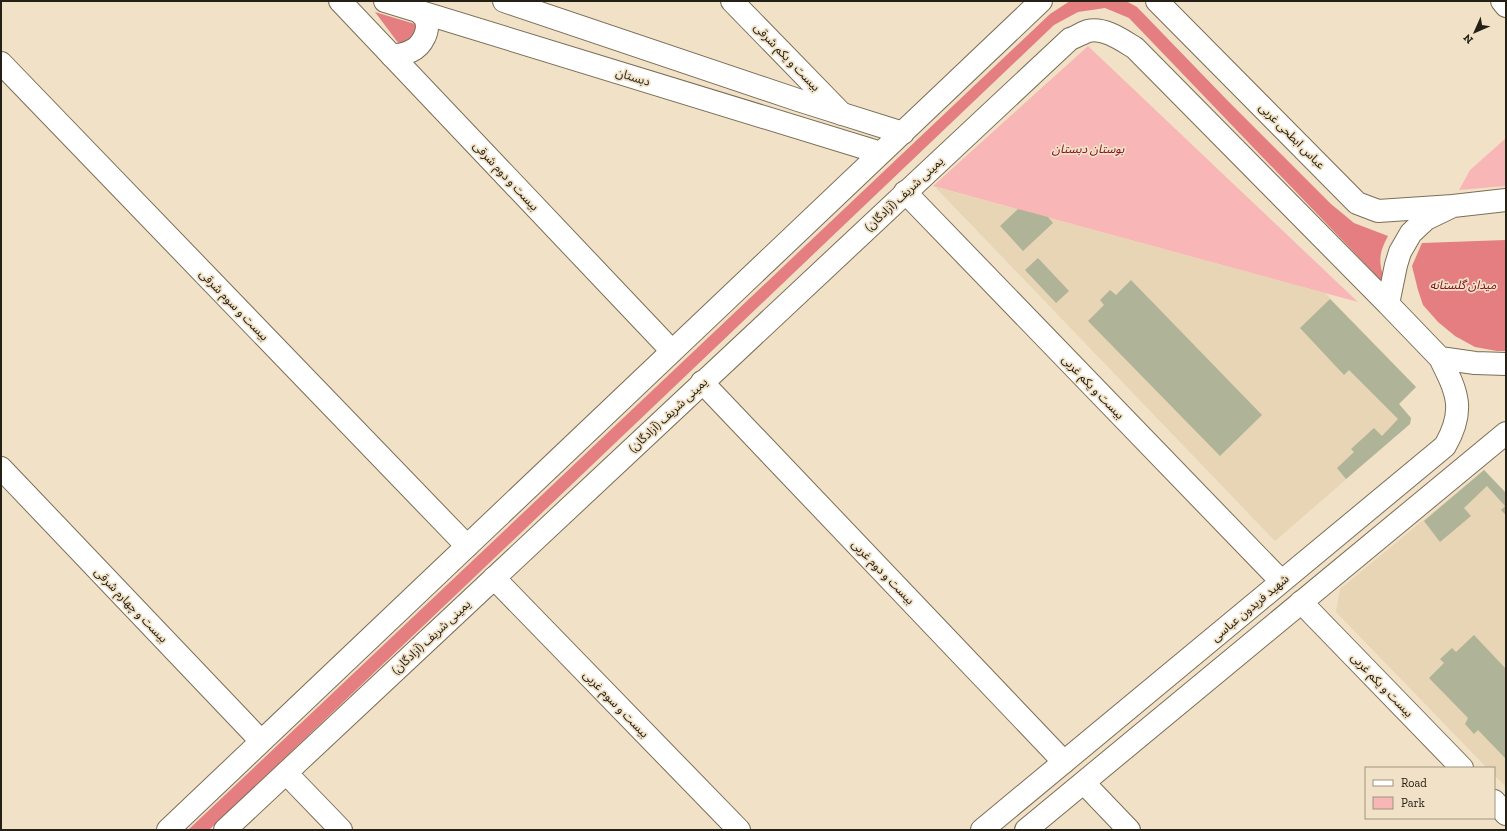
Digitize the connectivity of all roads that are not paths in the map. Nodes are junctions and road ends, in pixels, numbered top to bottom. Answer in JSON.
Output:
{"nodes":[{"id":1,"x":340,"y":1,"type":"edge"},
{"id":2,"x":385,"y":1,"type":"edge"},
{"id":3,"x":504,"y":1,"type":"edge"},
{"id":4,"x":732,"y":1,"type":"edge"},
{"id":5,"x":1041,"y":1,"type":"edge"},
{"id":6,"x":1157,"y":1,"type":"edge"},
{"id":7,"x":1502,"y":1,"type":"edge"},
{"id":8,"x":1506,"y":6,"type":"edge"},
{"id":9,"x":418,"y":11,"type":"junction"},
{"id":10,"x":392,"y":56,"type":"junction"},
{"id":11,"x":1,"y":64,"type":"edge"},
{"id":12,"x":798,"y":100,"type":"junction"},
{"id":13,"x":842,"y":114,"type":"junction"},
{"id":14,"x":791,"y":125,"type":"junction"},
{"id":15,"x":903,"y":133,"type":"junction"},
{"id":16,"x":881,"y":153,"type":"junction"},
{"id":17,"x":905,"y":192,"type":"junction"},
{"id":18,"x":1506,"y":200,"type":"edge"},
{"id":19,"x":1453,"y":206,"type":"junction"},
{"id":20,"x":1388,"y":304,"type":"junction"},
{"id":21,"x":672,"y":351,"type":"junction"},
{"id":22,"x":1440,"y":358,"type":"junction"},
{"id":23,"x":1506,"y":364,"type":"edge"},
{"id":24,"x":702,"y":382,"type":"junction"},
{"id":25,"x":1506,"y":433,"type":"edge"},
{"id":26,"x":1,"y":468,"type":"edge"},
{"id":27,"x":467,"y":546,"type":"junction"},
{"id":28,"x":494,"y":578,"type":"junction"},
{"id":29,"x":1281,"y":581,"type":"junction"},
{"id":30,"x":1301,"y":602,"type":"junction"},
{"id":31,"x":261,"y":741,"type":"junction"},
{"id":32,"x":1064,"y":762,"type":"junction"},
{"id":33,"x":1461,"y":767,"type":"edge"},
{"id":34,"x":286,"y":773,"type":"junction"},
{"id":35,"x":1084,"y":783,"type":"junction"},
{"id":36,"x":1495,"y":802,"type":"edge"},
{"id":37,"x":1506,"y":814,"type":"edge"},
{"id":38,"x":168,"y":830,"type":"edge"},
{"id":39,"x":225,"y":830,"type":"edge"},
{"id":40,"x":341,"y":830,"type":"edge"},
{"id":41,"x":739,"y":830,"type":"edge"},
{"id":42,"x":982,"y":830,"type":"edge"},
{"id":43,"x":1026,"y":830,"type":"edge"},
{"id":44,"x":1129,"y":830,"type":"edge"}],
"edges":[{"from":1,"to":10,"type":"street","name":"بیست و دوم شرقی"},
{"from":2,"to":9,"type":"street","name":"دبستان"},
{"from":3,"to":12,"type":"street"},
{"from":4,"to":13,"type":"street","name":"بیست و یکم شرقی"},
{"from":5,"to":15,"type":"street"},
{"from":6,"to":19,"type":"street","name":"عباس ابطحی غربی"},
{"from":7,"to":8,"type":"street"},
{"from":9,"to":10,"type":"street"},
{"from":9,"to":14,"type":"street","name":"دبستان"},
{"from":10,"to":21,"type":"street","name":"بیست و دوم شرقی"},
{"from":11,"to":27,"type":"street","name":"بیست و سوم شرقی"},
{"from":12,"to":13,"type":"street"},
{"from":12,"to":14,"type":"street"},
{"from":13,"to":15,"type":"street"},
{"from":14,"to":16,"type":"street","name":"دبستان"},
{"from":15,"to":16,"type":"street"},
{"from":16,"to":21,"type":"street"},
{"from":17,"to":20,"type":"street","name":"یمینی شریف (آزادگان)"},
{"from":17,"to":24,"type":"street","name":"یمینی شریف (آزادگان)"},
{"from":17,"to":29,"type":"street","name":"بیست و یکم غربی"},
{"from":18,"to":19,"type":"street"},
{"from":19,"to":20,"type":"street"},
{"from":20,"to":22,"type":"street"},
{"from":21,"to":27,"type":"street"},
{"from":22,"to":23,"type":"street"},
{"from":22,"to":29,"type":"street","name":"شهید فریدون عباسی"},
{"from":24,"to":28,"type":"street","name":"یمینی شریف (آزادگان)"},
{"from":24,"to":32,"type":"street","name":"بیست و دوم غربی"},
{"from":25,"to":30,"type":"street"},
{"from":26,"to":31,"type":"street","name":"بیست و چهارم شرقی"},
{"from":27,"to":31,"type":"street"},
{"from":28,"to":34,"type":"street","name":"یمینی شریف (آزادگان)"},
{"from":28,"to":41,"type":"street","name":"بیست و سوم غربی"},
{"from":29,"to":30,"type":"street","name":"بیست و یکم غربی"},
{"from":29,"to":32,"type":"street","name":"شهید فریدون عباسی"},
{"from":30,"to":33,"type":"street","name":"بیست و یکم غربی"},
{"from":30,"to":35,"type":"street"},
{"from":31,"to":38,"type":"street"},
{"from":32,"to":35,"type":"street","name":"بیست و دوم غربی"},
{"from":32,"to":42,"type":"street","name":"شهید فریدون عباسی"},
{"from":34,"to":39,"type":"street","name":"یمینی شریف (آزادگان)"},
{"from":34,"to":40,"type":"street"},
{"from":35,"to":43,"type":"street"},
{"from":35,"to":44,"type":"street"},
{"from":36,"to":37,"type":"street"}]}
